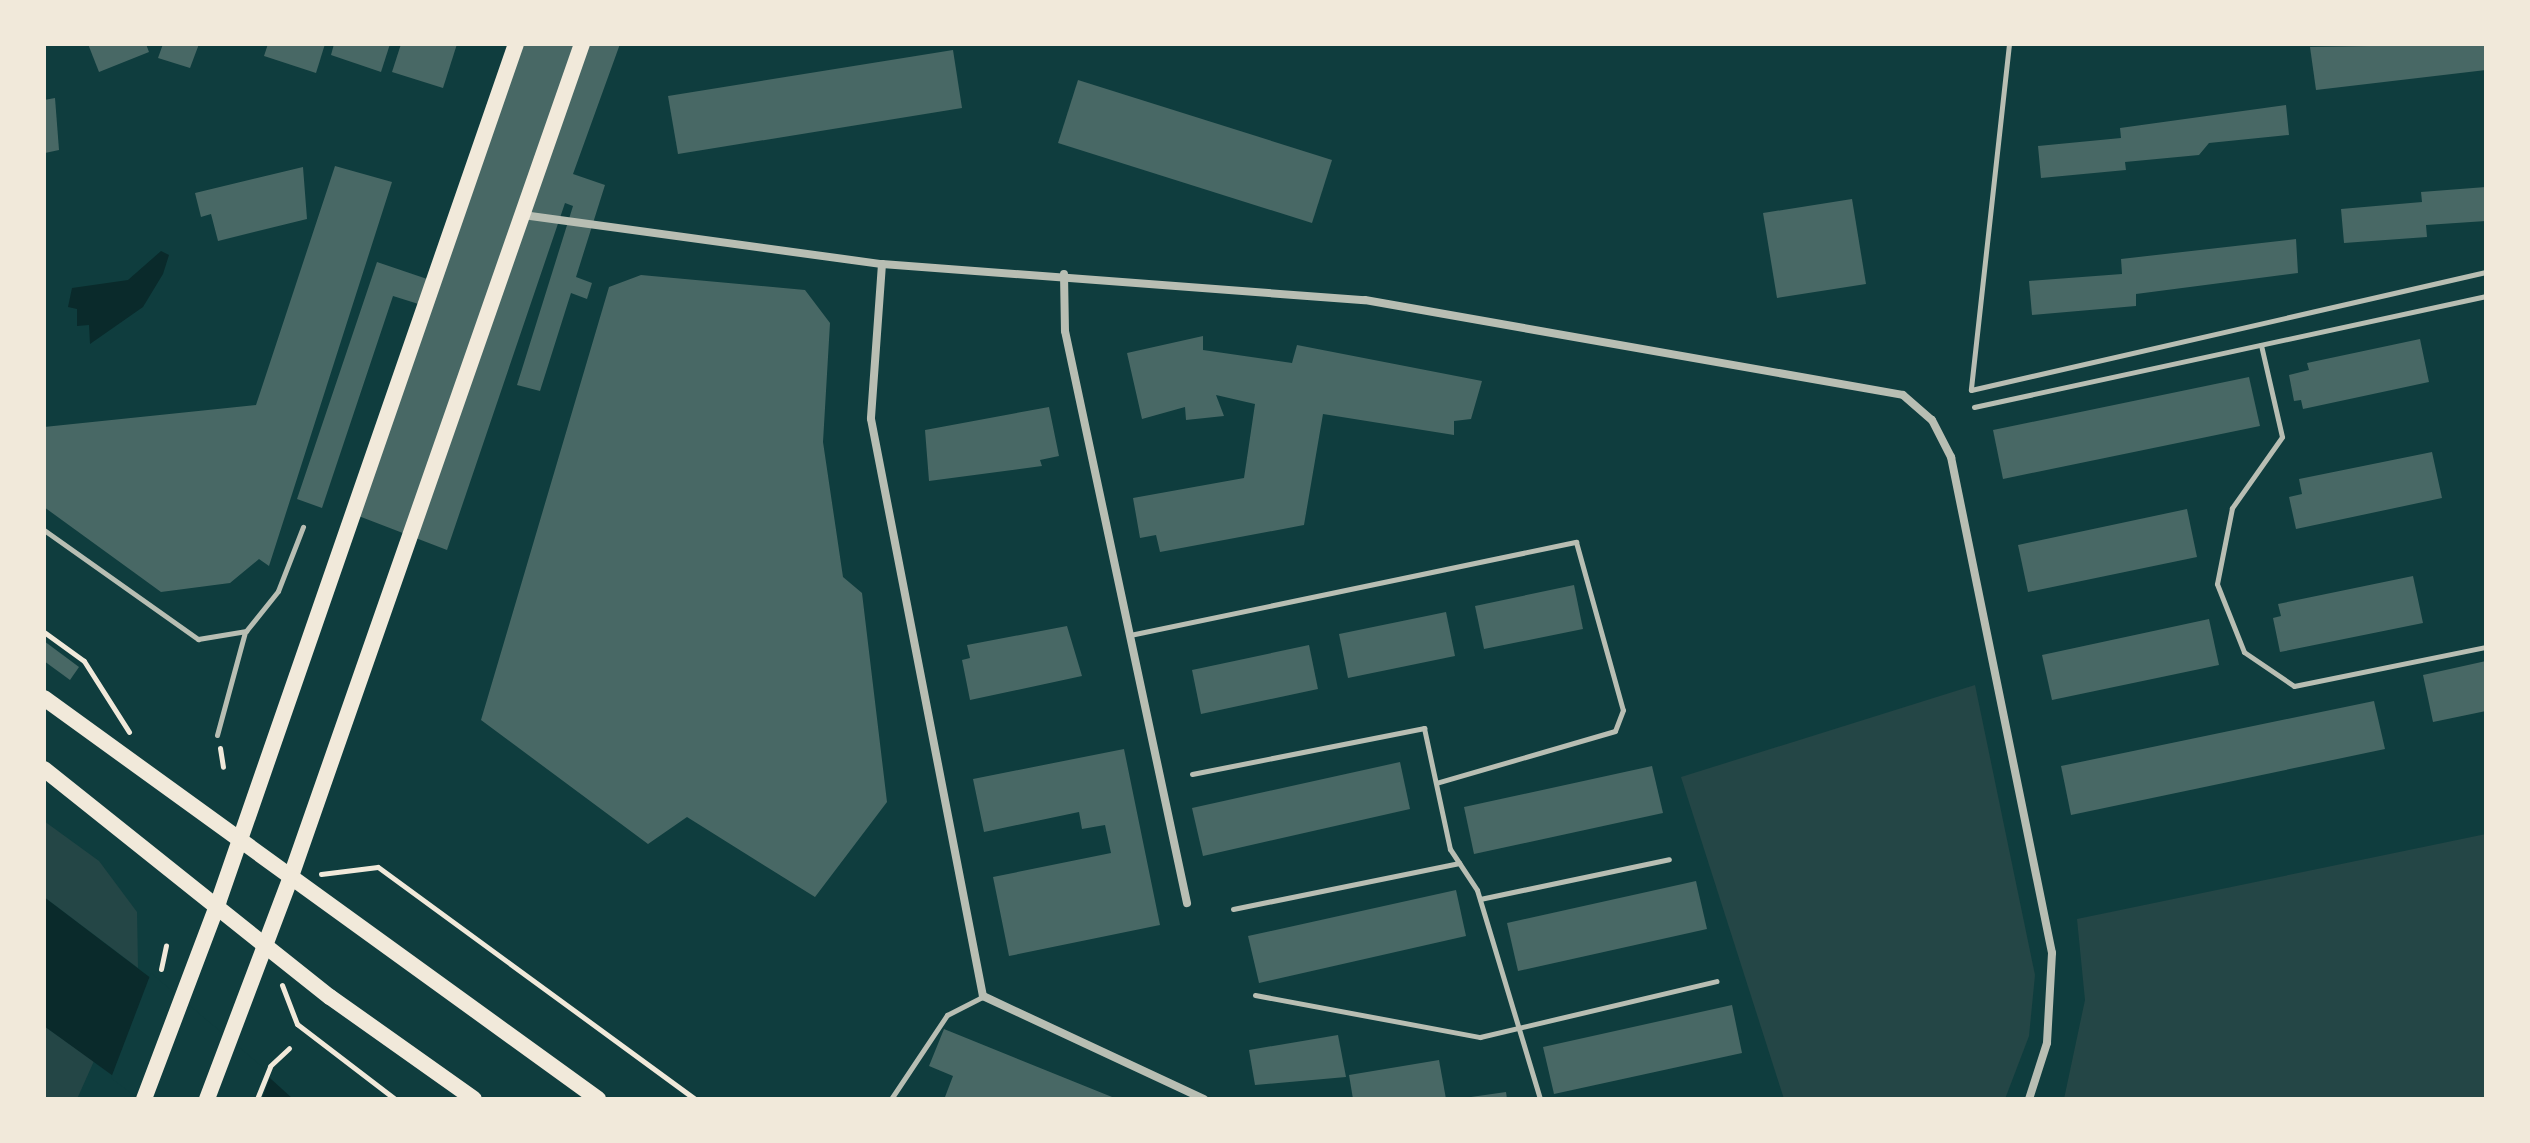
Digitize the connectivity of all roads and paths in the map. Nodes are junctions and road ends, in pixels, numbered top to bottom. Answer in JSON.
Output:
{"nodes":[{"id":1,"x":516,"y":44,"type":"edge"},
{"id":2,"x":582,"y":44,"type":"edge"},
{"id":3,"x":2009,"y":44,"type":"edge"},
{"id":4,"x":523,"y":215,"type":"junction"},
{"id":5,"x":882,"y":264,"type":"junction"},
{"id":6,"x":2486,"y":272,"type":"edge"},
{"id":7,"x":1064,"y":274,"type":"junction"},
{"id":8,"x":2486,"y":296,"type":"edge"},
{"id":9,"x":2261,"y":345,"type":"junction"},
{"id":10,"x":1974,"y":407,"type":"dead end"},
{"id":11,"x":303,"y":527,"type":"dead end"},
{"id":12,"x":44,"y":530,"type":"edge"},
{"id":13,"x":246,"y":631,"type":"junction"},
{"id":14,"x":44,"y":632,"type":"edge"},
{"id":15,"x":1130,"y":635,"type":"junction"},
{"id":16,"x":2486,"y":647,"type":"edge"},
{"id":17,"x":44,"y":698,"type":"edge"},
{"id":18,"x":217,"y":735,"type":"dead end"},
{"id":19,"x":131,"y":737,"type":"dead end"},
{"id":20,"x":44,"y":769,"type":"edge"},
{"id":21,"x":1192,"y":774,"type":"dead end"},
{"id":22,"x":1436,"y":783,"type":"junction"},
{"id":23,"x":240,"y":843,"type":"junction"},
{"id":24,"x":1669,"y":859,"type":"dead end"},
{"id":25,"x":1459,"y":863,"type":"junction"},
{"id":26,"x":290,"y":879,"type":"junction"},
{"id":27,"x":1480,"y":899,"type":"junction"},
{"id":28,"x":218,"y":903,"type":"junction"},
{"id":29,"x":1187,"y":903,"type":"dead end"},
{"id":30,"x":1233,"y":909,"type":"dead end"},
{"id":31,"x":265,"y":943,"type":"junction"},
{"id":32,"x":166,"y":946,"type":"dead end"},
{"id":33,"x":161,"y":969,"type":"dead end"},
{"id":34,"x":1716,"y":981,"type":"dead end"},
{"id":35,"x":1255,"y":995,"type":"dead end"},
{"id":36,"x":983,"y":996,"type":"junction"},
{"id":37,"x":1518,"y":1028,"type":"junction"},
{"id":38,"x":289,"y":1048,"type":"dead end"},
{"id":39,"x":144,"y":1099,"type":"edge"},
{"id":40,"x":207,"y":1099,"type":"edge"},
{"id":41,"x":257,"y":1099,"type":"edge"},
{"id":42,"x":395,"y":1099,"type":"edge"},
{"id":43,"x":474,"y":1099,"type":"edge"},
{"id":44,"x":598,"y":1099,"type":"edge"},
{"id":45,"x":695,"y":1099,"type":"edge"},
{"id":46,"x":891,"y":1099,"type":"edge"},
{"id":47,"x":1204,"y":1099,"type":"edge"},
{"id":48,"x":1540,"y":1099,"type":"edge"},
{"id":49,"x":2029,"y":1099,"type":"edge"}],
"edges":[{"from":1,"to":23,"type":"main road"},
{"from":2,"to":4,"type":"main road"},
{"from":3,"to":6,"type":"lane"},
{"from":4,"to":5,"type":"street"},
{"from":4,"to":26,"type":"main road"},
{"from":5,"to":7,"type":"street"},
{"from":5,"to":36,"type":"street"},
{"from":7,"to":15,"type":"street"},
{"from":7,"to":49,"type":"street"},
{"from":8,"to":9,"type":"lane"},
{"from":9,"to":10,"type":"lane"},
{"from":9,"to":16,"type":"lane"},
{"from":11,"to":13,"type":"lane"},
{"from":12,"to":13,"type":"lane"},
{"from":13,"to":18,"type":"lane"},
{"from":14,"to":19,"type":"path"},
{"from":15,"to":22,"type":"lane"},
{"from":15,"to":29,"type":"street"},
{"from":17,"to":23,"type":"main road"},
{"from":20,"to":28,"type":"main road"},
{"from":21,"to":22,"type":"lane"},
{"from":22,"to":25,"type":"lane"},
{"from":23,"to":26,"type":"main road"},
{"from":23,"to":28,"type":"main road"},
{"from":24,"to":27,"type":"lane"},
{"from":25,"to":27,"type":"lane"},
{"from":25,"to":30,"type":"lane"},
{"from":26,"to":31,"type":"main road"},
{"from":26,"to":44,"type":"main road"},
{"from":26,"to":45,"type":"path"},
{"from":27,"to":37,"type":"lane"},
{"from":28,"to":31,"type":"main road"},
{"from":28,"to":39,"type":"main road"},
{"from":31,"to":40,"type":"main road"},
{"from":31,"to":42,"type":"path"},
{"from":31,"to":43,"type":"main road"},
{"from":32,"to":33,"type":"path"},
{"from":34,"to":37,"type":"lane"},
{"from":35,"to":37,"type":"lane"},
{"from":36,"to":46,"type":"lane"},
{"from":36,"to":47,"type":"street"},
{"from":37,"to":48,"type":"lane"},
{"from":38,"to":41,"type":"path"}]}
